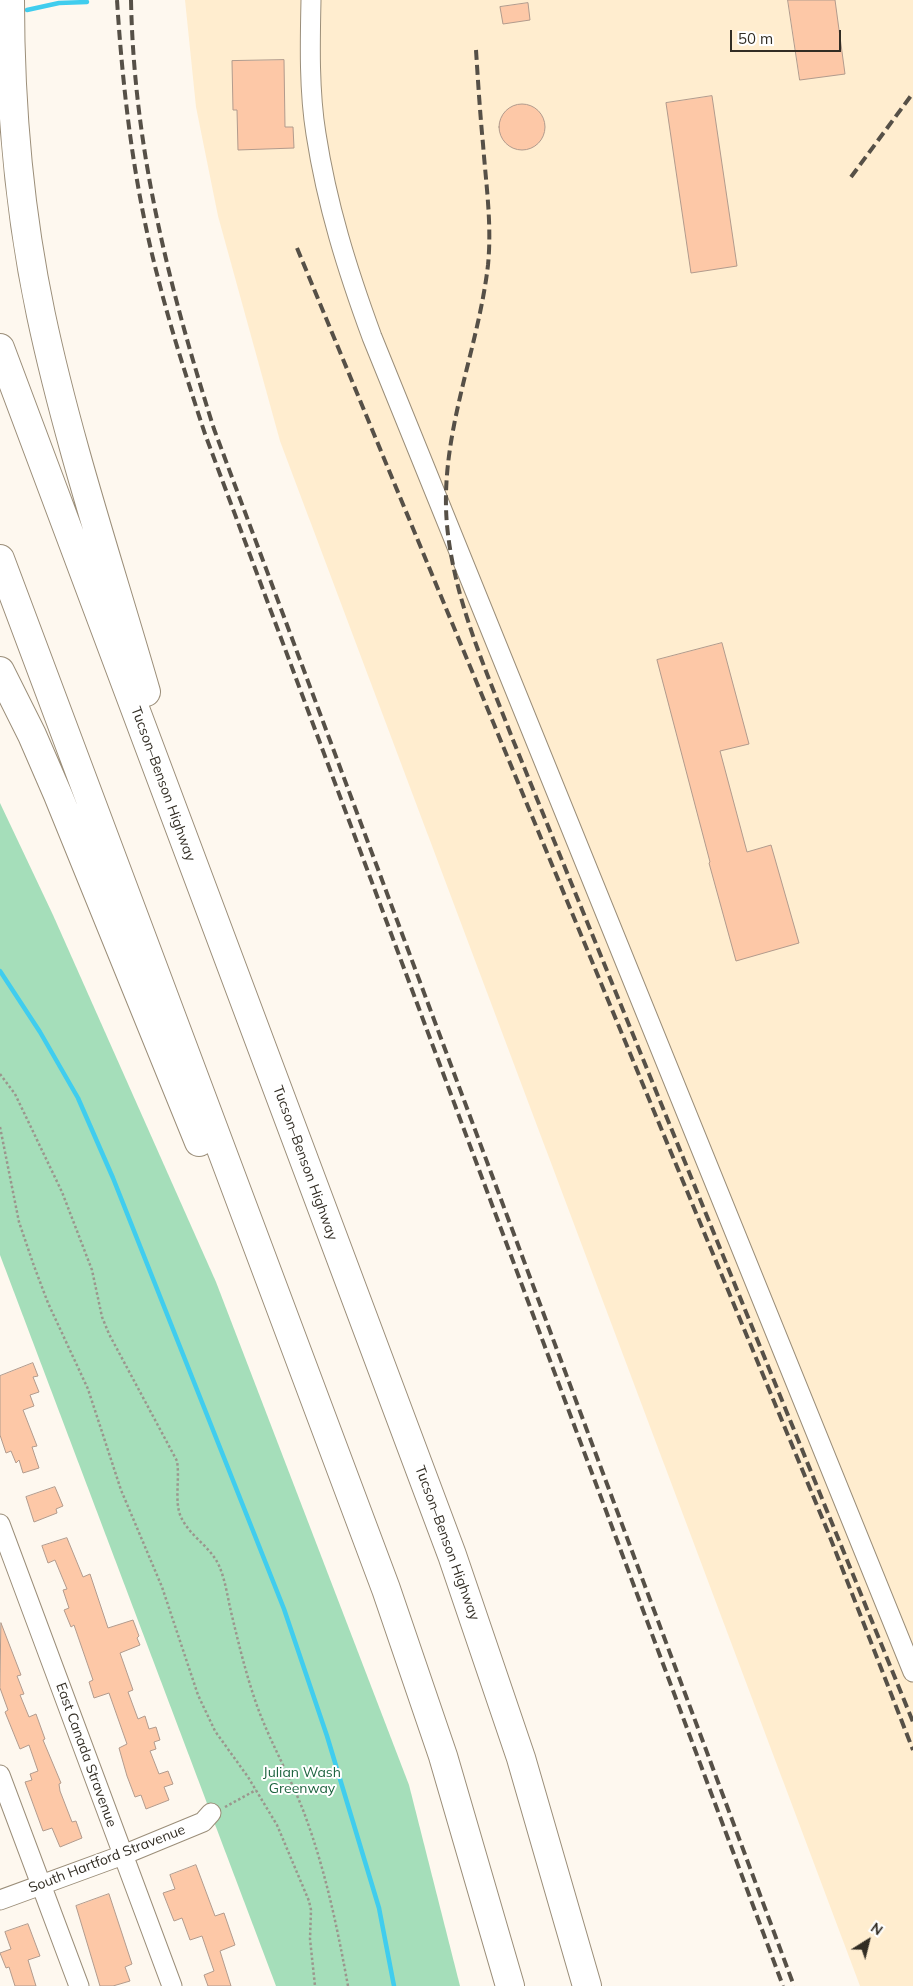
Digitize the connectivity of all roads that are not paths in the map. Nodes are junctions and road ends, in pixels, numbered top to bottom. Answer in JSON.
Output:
{"nodes":[{"id":1,"x":10,"y":0,"type":"edge"},
{"id":2,"x":311,"y":0,"type":"edge"},
{"id":3,"x":0,"y":348,"type":"edge"},
{"id":4,"x":0,"y":558,"type":"edge"},
{"id":5,"x":0,"y":672,"type":"edge"},
{"id":6,"x":204,"y":893,"type":"junction"},
{"id":7,"x":0,"y":1524,"type":"edge"},
{"id":8,"x":399,"y":1627,"type":"junction"},
{"id":9,"x":913,"y":1672,"type":"edge"},
{"id":10,"x":0,"y":1774,"type":"edge"},
{"id":11,"x":210,"y":1813,"type":"road end"},
{"id":12,"x":123,"y":1855,"type":"junction"},
{"id":13,"x":42,"y":1885,"type":"junction"},
{"id":14,"x":0,"y":1900,"type":"edge"},
{"id":15,"x":79,"y":1986,"type":"edge"},
{"id":16,"x":172,"y":1986,"type":"edge"},
{"id":17,"x":510,"y":1986,"type":"edge"},
{"id":18,"x":587,"y":1986,"type":"edge"}],
"edges":[{"from":1,"to":6,"type":"highway"},
{"from":2,"to":9,"type":"street"},
{"from":3,"to":6,"type":"highway","name":"Tucson–Benson Highway"},
{"from":4,"to":8,"type":"highway"},
{"from":5,"to":8,"type":"highway"},
{"from":6,"to":18,"type":"highway","name":"Tucson–Benson Highway"},
{"from":7,"to":12,"type":"street","name":"East Canada Stravenue"},
{"from":8,"to":17,"type":"highway"},
{"from":10,"to":13,"type":"street"},
{"from":11,"to":12,"type":"street","name":"South Hartford Stravenue"},
{"from":12,"to":13,"type":"street","name":"South Hartford Stravenue"},
{"from":12,"to":16,"type":"street","name":"East Canada Stravenue"},
{"from":13,"to":14,"type":"street","name":"South Hartford Stravenue"},
{"from":13,"to":15,"type":"street"}]}
